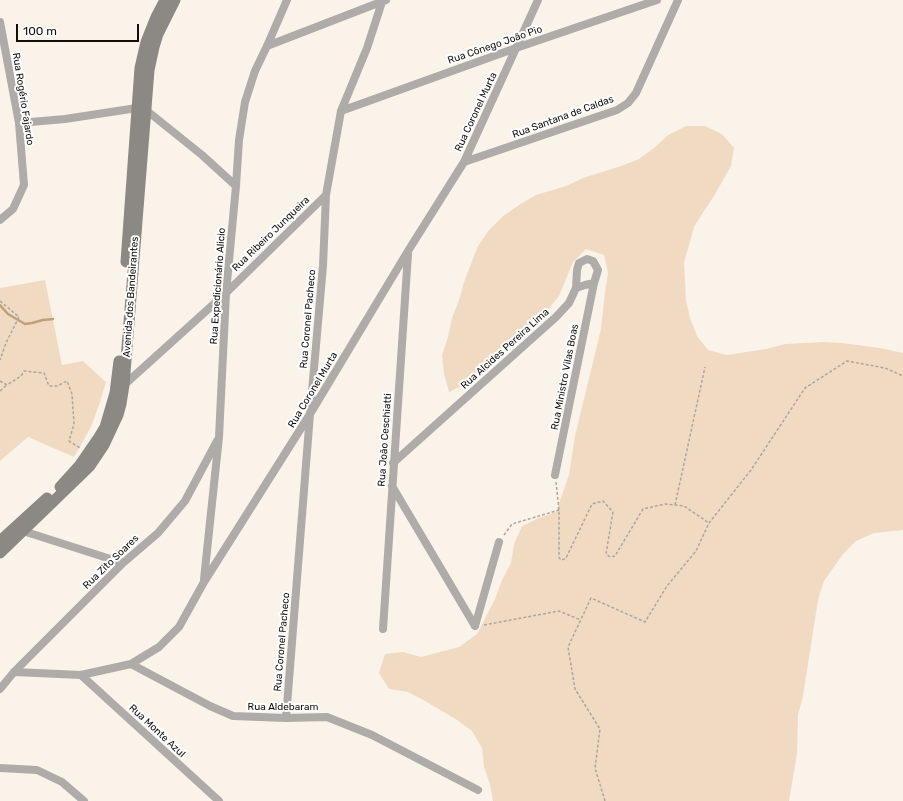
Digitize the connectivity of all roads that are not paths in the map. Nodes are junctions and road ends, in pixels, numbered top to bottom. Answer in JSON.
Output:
{"nodes":[{"id":1,"x":165,"y":0,"type":"edge"},
{"id":2,"x":175,"y":0,"type":"edge"},
{"id":3,"x":287,"y":0,"type":"edge"},
{"id":4,"x":538,"y":0,"type":"edge"},
{"id":5,"x":657,"y":0,"type":"edge"},
{"id":6,"x":678,"y":0,"type":"edge"},
{"id":7,"x":384,"y":1,"type":"edge"},
{"id":8,"x":0,"y":22,"type":"edge"},
{"id":9,"x":267,"y":46,"type":"junction"},
{"id":10,"x":516,"y":48,"type":"junction"},
{"id":11,"x":141,"y":109,"type":"junction"},
{"id":12,"x":341,"y":111,"type":"junction"},
{"id":13,"x":19,"y":124,"type":"junction"},
{"id":14,"x":464,"y":162,"type":"junction"},
{"id":15,"x":236,"y":186,"type":"junction"},
{"id":16,"x":326,"y":195,"type":"junction"},
{"id":17,"x":0,"y":220,"type":"edge"},
{"id":18,"x":408,"y":252,"type":"junction"},
{"id":19,"x":594,"y":283,"type":"junction"},
{"id":20,"x":576,"y":288,"type":"junction"},
{"id":21,"x":226,"y":292,"type":"junction"},
{"id":22,"x":124,"y":385,"type":"junction"},
{"id":23,"x":115,"y":393,"type":"junction"},
{"id":24,"x":310,"y":414,"type":"junction"},
{"id":25,"x":219,"y":437,"type":"junction"},
{"id":26,"x":393,"y":462,"type":"junction"},
{"id":27,"x":555,"y":475,"type":"road end"},
{"id":28,"x":392,"y":486,"type":"junction"},
{"id":29,"x":23,"y":531,"type":"junction"},
{"id":30,"x":2,"y":537,"type":"edge"},
{"id":31,"x":499,"y":542,"type":"road end"},
{"id":32,"x":0,"y":553,"type":"edge"},
{"id":33,"x":123,"y":563,"type":"junction"},
{"id":34,"x":204,"y":582,"type":"junction"},
{"id":35,"x":383,"y":629,"type":"dead end"},
{"id":36,"x":131,"y":664,"type":"junction"},
{"id":37,"x":14,"y":672,"type":"junction"},
{"id":38,"x":81,"y":676,"type":"junction"},
{"id":39,"x":0,"y":689,"type":"edge"},
{"id":40,"x":286,"y":718,"type":"junction"},
{"id":41,"x":0,"y":768,"type":"edge"},
{"id":42,"x":478,"y":790,"type":"dead end"},
{"id":43,"x":211,"y":798,"type":"edge"},
{"id":44,"x":84,"y":801,"type":"edge"},
{"id":45,"x":219,"y":801,"type":"edge"}],
"edges":[{"from":1,"to":11,"type":"street","name":"Avenida dos Bandeirantes"},
{"from":2,"to":11,"type":"street","name":"Avenida dos Bandeirantes"},
{"from":3,"to":9,"type":"street","name":"Rua Expedicionário Alicio"},
{"from":4,"to":10,"type":"street","name":"Rua Coronel Murta"},
{"from":5,"to":10,"type":"street","name":"Rua Cônego João Pio"},
{"from":6,"to":14,"type":"street","name":"Rua Santana de Caldas"},
{"from":7,"to":9,"type":"street"},
{"from":7,"to":12,"type":"street","name":"Rua Coronel Pacheco"},
{"from":8,"to":13,"type":"street","name":"Rua Rogério Fajardo"},
{"from":9,"to":15,"type":"street","name":"Rua Expedicionário Alicio"},
{"from":10,"to":12,"type":"street","name":"Rua Cônego João Pio"},
{"from":10,"to":14,"type":"street","name":"Rua Coronel Murta"},
{"from":11,"to":13,"type":"street"},
{"from":11,"to":15,"type":"street"},
{"from":11,"to":22,"type":"street","name":"Avenida dos Bandeirantes"},
{"from":11,"to":23,"type":"street","name":"Avenida dos Bandeirantes"},
{"from":12,"to":16,"type":"street","name":"Rua Coronel Pacheco"},
{"from":13,"to":17,"type":"street","name":"Rua Rogério Fajardo"},
{"from":14,"to":18,"type":"street","name":"Rua Coronel Murta"},
{"from":15,"to":21,"type":"street","name":"Rua Expedicionário Alicio"},
{"from":16,"to":21,"type":"street","name":"Rua Ribeiro Junqueira"},
{"from":16,"to":24,"type":"street","name":"Rua Coronel Pacheco"},
{"from":18,"to":24,"type":"street","name":"Rua Coronel Murta"},
{"from":18,"to":26,"type":"street","name":"Rua João Ceschiatti"},
{"from":19,"to":20,"type":"street"},
{"from":19,"to":20,"type":"street","name":"Rua Alcides Pereira Lima"},
{"from":19,"to":27,"type":"street","name":"Rua Ministro Vilas Boas"},
{"from":20,"to":26,"type":"street","name":"Rua Alcides Pereira Lima"},
{"from":21,"to":22,"type":"street","name":"Rua Ribeiro Junqueira"},
{"from":21,"to":25,"type":"street","name":"Rua Expedicionário Alicio"},
{"from":22,"to":23,"type":"street","name":"Rua Ribeiro Junqueira"},
{"from":22,"to":29,"type":"street","name":"Avenida dos Bandeirantes"},
{"from":23,"to":30,"type":"street","name":"Avenida dos Bandeirantes"},
{"from":24,"to":34,"type":"street","name":"Rua Coronel Murta"},
{"from":24,"to":40,"type":"street","name":"Rua Coronel Pacheco"},
{"from":25,"to":33,"type":"street","name":"Rua Zito Soares"},
{"from":25,"to":34,"type":"street","name":"Rua Expedicionário Alicio"},
{"from":26,"to":28,"type":"street","name":"Rua João Ceschiatti"},
{"from":28,"to":31,"type":"street"},
{"from":28,"to":35,"type":"street","name":"Rua João Ceschiatti"},
{"from":29,"to":32,"type":"street","name":"Avenida dos Bandeirantes"},
{"from":29,"to":33,"type":"street"},
{"from":33,"to":37,"type":"street","name":"Rua Zito Soares"},
{"from":34,"to":36,"type":"street","name":"Rua Coronel Murta"},
{"from":36,"to":38,"type":"street","name":"Rua Coronel Murta"},
{"from":36,"to":40,"type":"street","name":"Rua Aldebaram"},
{"from":37,"to":38,"type":"street","name":"Rua Coronel Murta"},
{"from":37,"to":39,"type":"street","name":"Rua Zito Soares"},
{"from":38,"to":43,"type":"street","name":"Rua Monte Azul"},
{"from":40,"to":42,"type":"street","name":"Rua Aldebaram"},
{"from":41,"to":44,"type":"street"},
{"from":43,"to":45,"type":"street","name":"Rua Monte Azul"}]}
